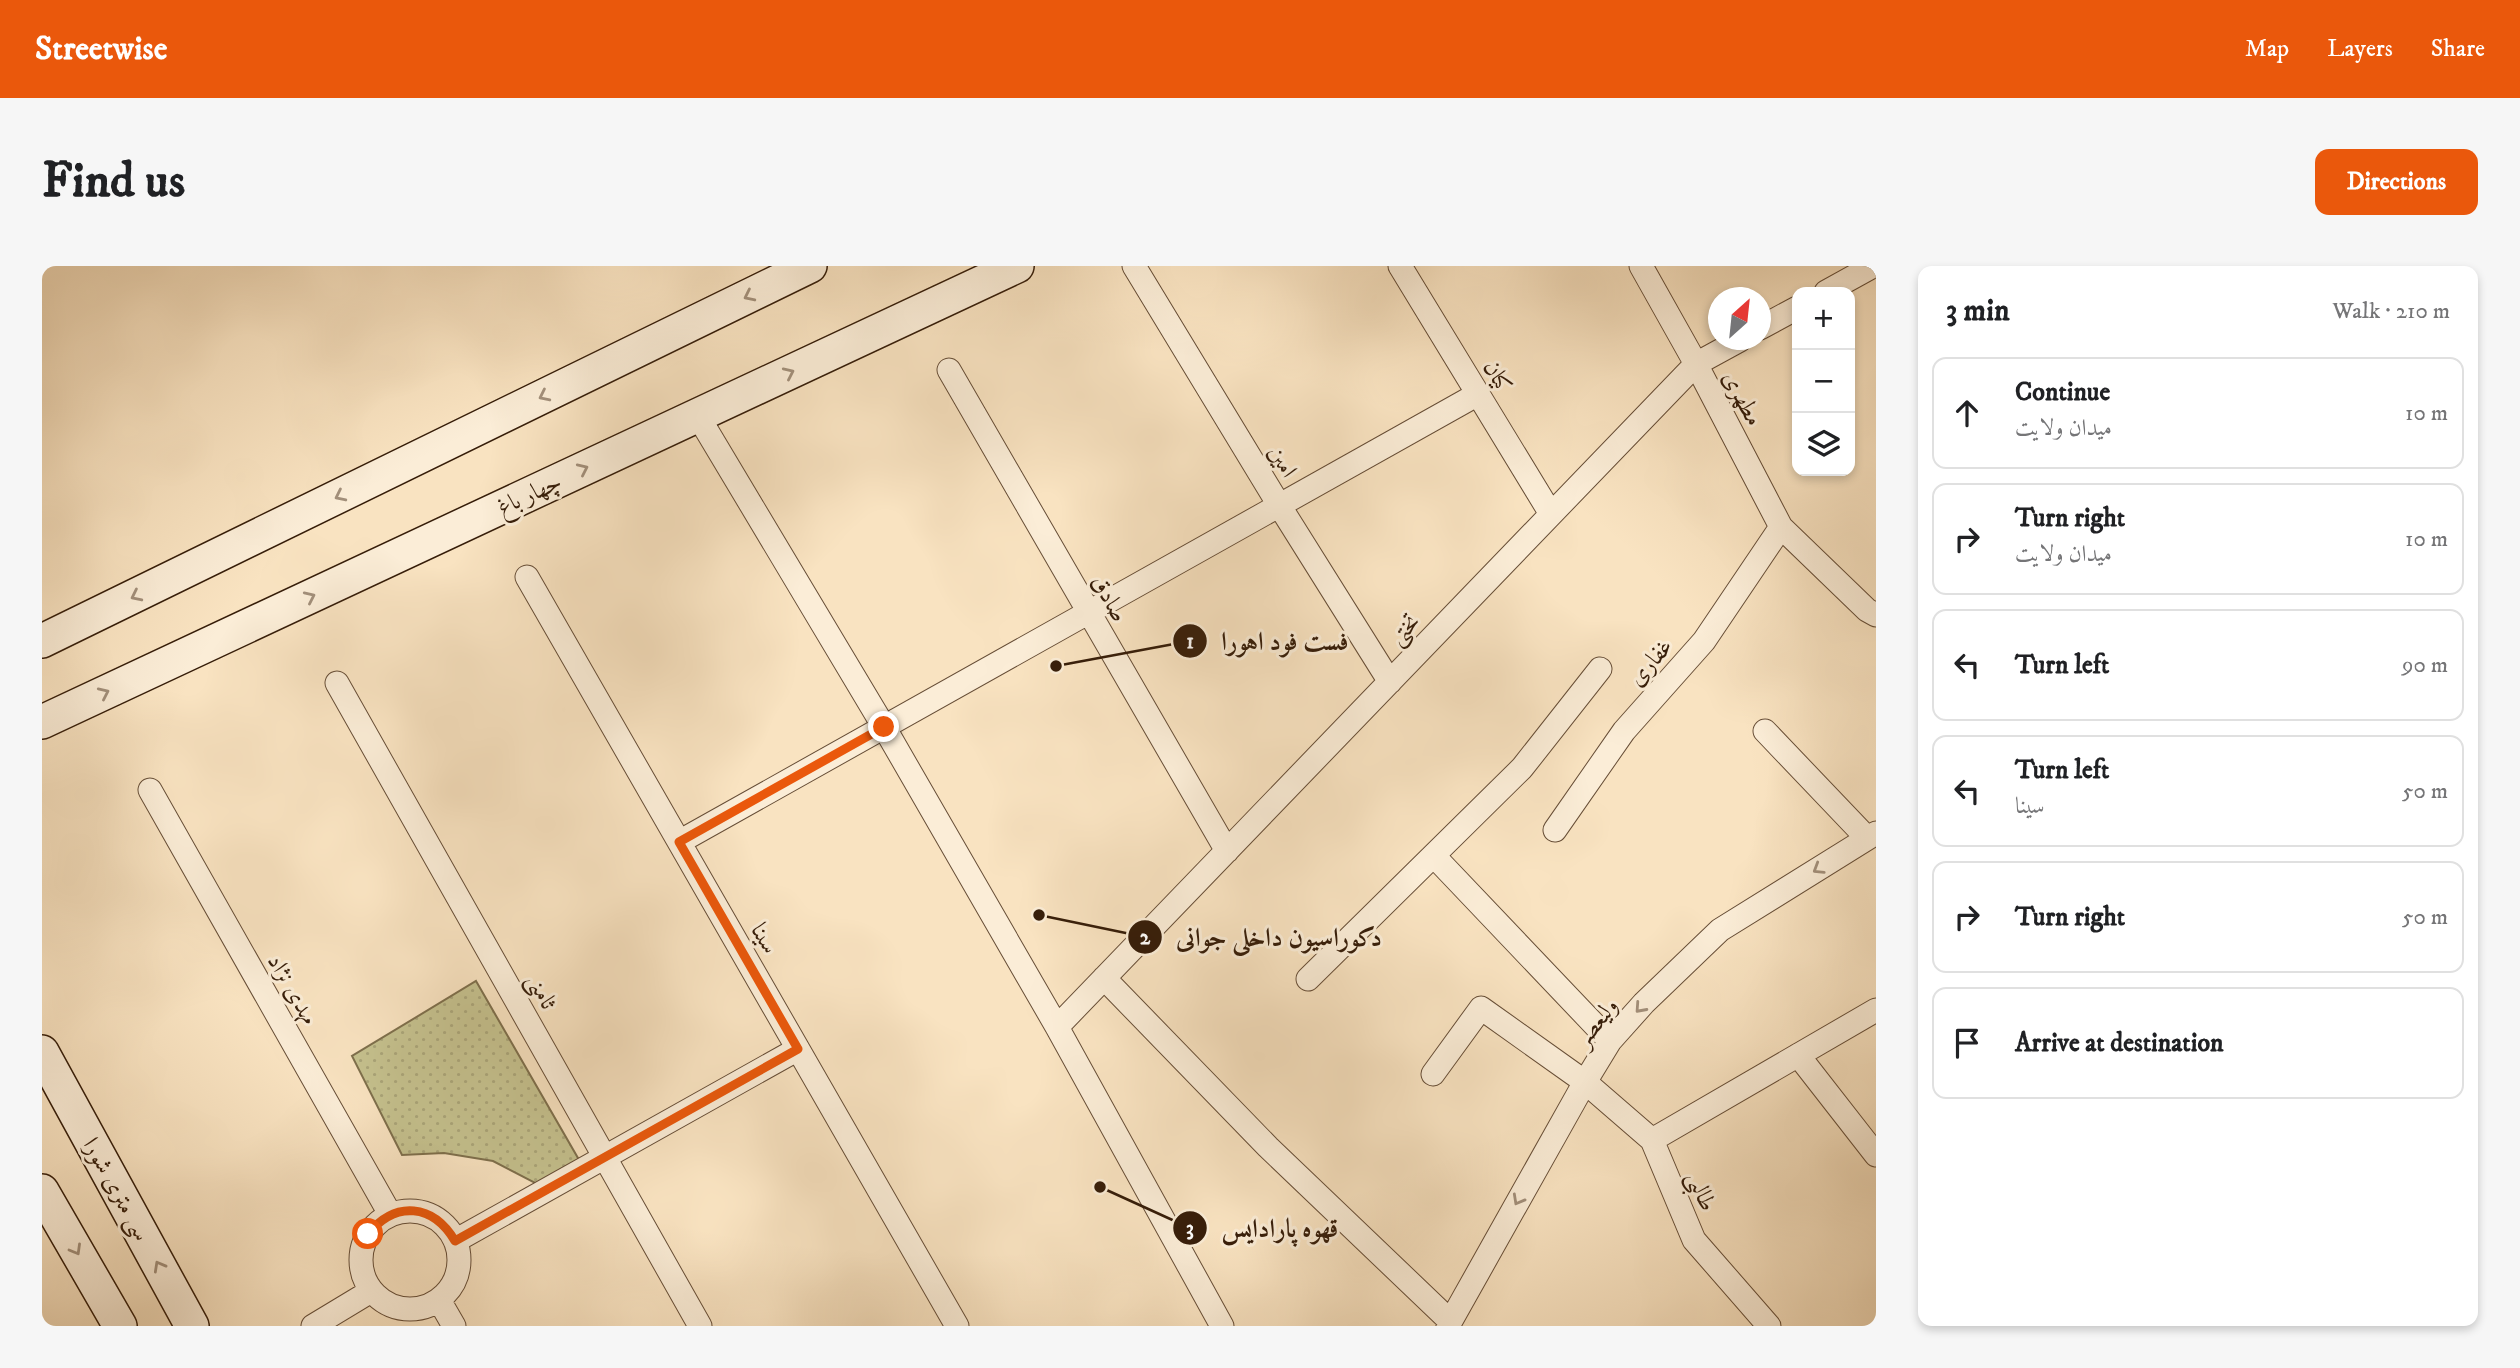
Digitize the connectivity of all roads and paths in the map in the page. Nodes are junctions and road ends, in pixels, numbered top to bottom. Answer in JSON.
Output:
{"nodes":[{"id":1,"x":810,"y":266,"type":"edge"},
{"id":2,"x":1017,"y":266,"type":"edge"},
{"id":3,"x":1134,"y":266,"type":"edge"},
{"id":4,"x":1400,"y":266,"type":"edge"},
{"id":5,"x":1641,"y":266,"type":"edge"},
{"id":6,"x":1875,"y":266,"type":"edge"},
{"id":7,"x":1835,"y":287,"type":"edge"},
{"id":8,"x":1792,"y":311,"type":"edge"},
{"id":9,"x":1771,"y":322,"type":"edge"},
{"id":10,"x":1722,"y":350,"type":"edge"},
{"id":11,"x":1696,"y":364,"type":"junction"},
{"id":12,"x":950,"y":370,"type":"dead end"},
{"id":13,"x":1478,"y":394,"type":"junction"},
{"id":14,"x":698,"y":416,"type":"junction"},
{"id":15,"x":1279,"y":505,"type":"junction"},
{"id":16,"x":1551,"y":514,"type":"junction"},
{"id":17,"x":1781,"y":527,"type":"junction"},
{"id":18,"x":527,"y":577,"type":"dead end"},
{"id":19,"x":1088,"y":613,"type":"junction"},
{"id":20,"x":1876,"y":615,"type":"edge"},
{"id":21,"x":42,"y":641,"type":"edge"},
{"id":22,"x":1600,"y":669,"type":"dead end"},
{"id":23,"x":1390,"y":682,"type":"junction"},
{"id":24,"x":337,"y":683,"type":"dead end"},
{"id":25,"x":42,"y":722,"type":"edge"},
{"id":26,"x":884,"y":727,"type":"junction"},
{"id":27,"x":1765,"y":731,"type":"dead end"},
{"id":28,"x":150,"y":790,"type":"dead end"},
{"id":29,"x":1555,"y":830,"type":"dead end"},
{"id":30,"x":1871,"y":835,"type":"edge"},
{"id":31,"x":679,"y":842,"type":"junction"},
{"id":32,"x":1227,"y":850,"type":"junction"},
{"id":33,"x":1434,"y":856,"type":"junction"},
{"id":34,"x":1104,"y":978,"type":"junction"},
{"id":35,"x":1308,"y":979,"type":"dead end"},
{"id":36,"x":1876,"y":1010,"type":"edge"},
{"id":37,"x":1056,"y":1027,"type":"junction"},
{"id":38,"x":1610,"y":1041,"type":"junction"},
{"id":39,"x":798,"y":1049,"type":"junction"},
{"id":40,"x":42,"y":1052,"type":"edge"},
{"id":41,"x":1798,"y":1055,"type":"junction"},
{"id":42,"x":1433,"y":1074,"type":"dead end"},
{"id":43,"x":1584,"y":1082,"type":"junction"},
{"id":44,"x":1653,"y":1140,"type":"junction"},
{"id":45,"x":1876,"y":1155,"type":"edge"},
{"id":46,"x":605,"y":1157,"type":"junction"},
{"id":47,"x":42,"y":1191,"type":"edge"},
{"id":48,"x":390,"y":1214,"type":"junction"},
{"id":49,"x":455,"y":1241,"type":"junction"},
{"id":50,"x":371,"y":1291,"type":"junction"},
{"id":51,"x":439,"y":1300,"type":"junction"},
{"id":52,"x":1449,"y":1323,"type":"edge"},
{"id":53,"x":120,"y":1326,"type":"edge"},
{"id":54,"x":192,"y":1326,"type":"edge"},
{"id":55,"x":313,"y":1326,"type":"edge"},
{"id":56,"x":454,"y":1326,"type":"edge"},
{"id":57,"x":701,"y":1326,"type":"edge"},
{"id":58,"x":957,"y":1326,"type":"edge"},
{"id":59,"x":1222,"y":1326,"type":"edge"},
{"id":60,"x":1769,"y":1326,"type":"edge"}],
"edges":[{"from":1,"to":21,"type":"street","one_way":true},
{"from":14,"to":2,"type":"street","name":"چهار باغ","one_way":true},
{"from":3,"to":15,"type":"street","name":"امین"},
{"from":4,"to":13,"type":"street","name":"کیان"},
{"from":5,"to":11,"type":"street","name":"مطهری"},
{"from":6,"to":7,"type":"street"},
{"from":8,"to":9,"type":"street"},
{"from":10,"to":11,"type":"street","name":"تختی"},
{"from":11,"to":16,"type":"street","name":"تختی"},
{"from":11,"to":17,"type":"street","name":"مطهری"},
{"from":12,"to":19,"type":"street","name":"صادق"},
{"from":13,"to":15,"type":"street"},
{"from":13,"to":16,"type":"street","name":"کیان"},
{"from":25,"to":14,"type":"street","name":"چهار باغ","one_way":true},
{"from":14,"to":26,"type":"street"},
{"from":15,"to":19,"type":"street"},
{"from":15,"to":23,"type":"street","name":"امین"},
{"from":16,"to":23,"type":"street","name":"تختی"},
{"from":17,"to":20,"type":"street","name":"مطهری"},
{"from":17,"to":29,"type":"street","name":"غفاری"},
{"from":18,"to":31,"type":"street","name":"سینا"},
{"from":19,"to":26,"type":"street"},
{"from":19,"to":32,"type":"street","name":"صادق"},
{"from":22,"to":33,"type":"street"},
{"from":23,"to":32,"type":"street","name":"تختی"},
{"from":24,"to":46,"type":"street","name":"ثامنی"},
{"from":26,"to":31,"type":"street"},
{"from":26,"to":37,"type":"street"},
{"from":27,"to":30,"type":"street"},
{"from":28,"to":48,"type":"street","name":"مهدی نژاد"},
{"from":30,"to":38,"type":"street","name":"ولیعصر","one_way":true},
{"from":31,"to":39,"type":"street","name":"سینا"},
{"from":32,"to":34,"type":"street","name":"تختی"},
{"from":33,"to":35,"type":"street"},
{"from":33,"to":38,"type":"street"},
{"from":34,"to":37,"type":"street","name":"تختی"},
{"from":34,"to":52,"type":"street"},
{"from":36,"to":41,"type":"street"},
{"from":37,"to":59,"type":"street"},
{"from":38,"to":43,"type":"street","name":"ولیعصر"},
{"from":39,"to":46,"type":"street"},
{"from":39,"to":58,"type":"street","name":"سینا"},
{"from":54,"to":40,"type":"street","name":"سی متری شورا","one_way":true},
{"from":41,"to":44,"type":"street"},
{"from":41,"to":45,"type":"street"},
{"from":42,"to":43,"type":"street","name":"طالبی"},
{"from":43,"to":44,"type":"street","name":"طالبی"},
{"from":43,"to":52,"type":"street","name":"ولیعصر","one_way":true},
{"from":44,"to":60,"type":"street","name":"طالبی"},
{"from":46,"to":49,"type":"street"},
{"from":46,"to":57,"type":"street","name":"ثامنی"},
{"from":47,"to":53,"type":"street","one_way":true},
{"from":48,"to":49,"type":"street"},
{"from":48,"to":50,"type":"street"},
{"from":49,"to":51,"type":"street"},
{"from":50,"to":51,"type":"street"},
{"from":50,"to":55,"type":"street"},
{"from":51,"to":56,"type":"street"}]}
